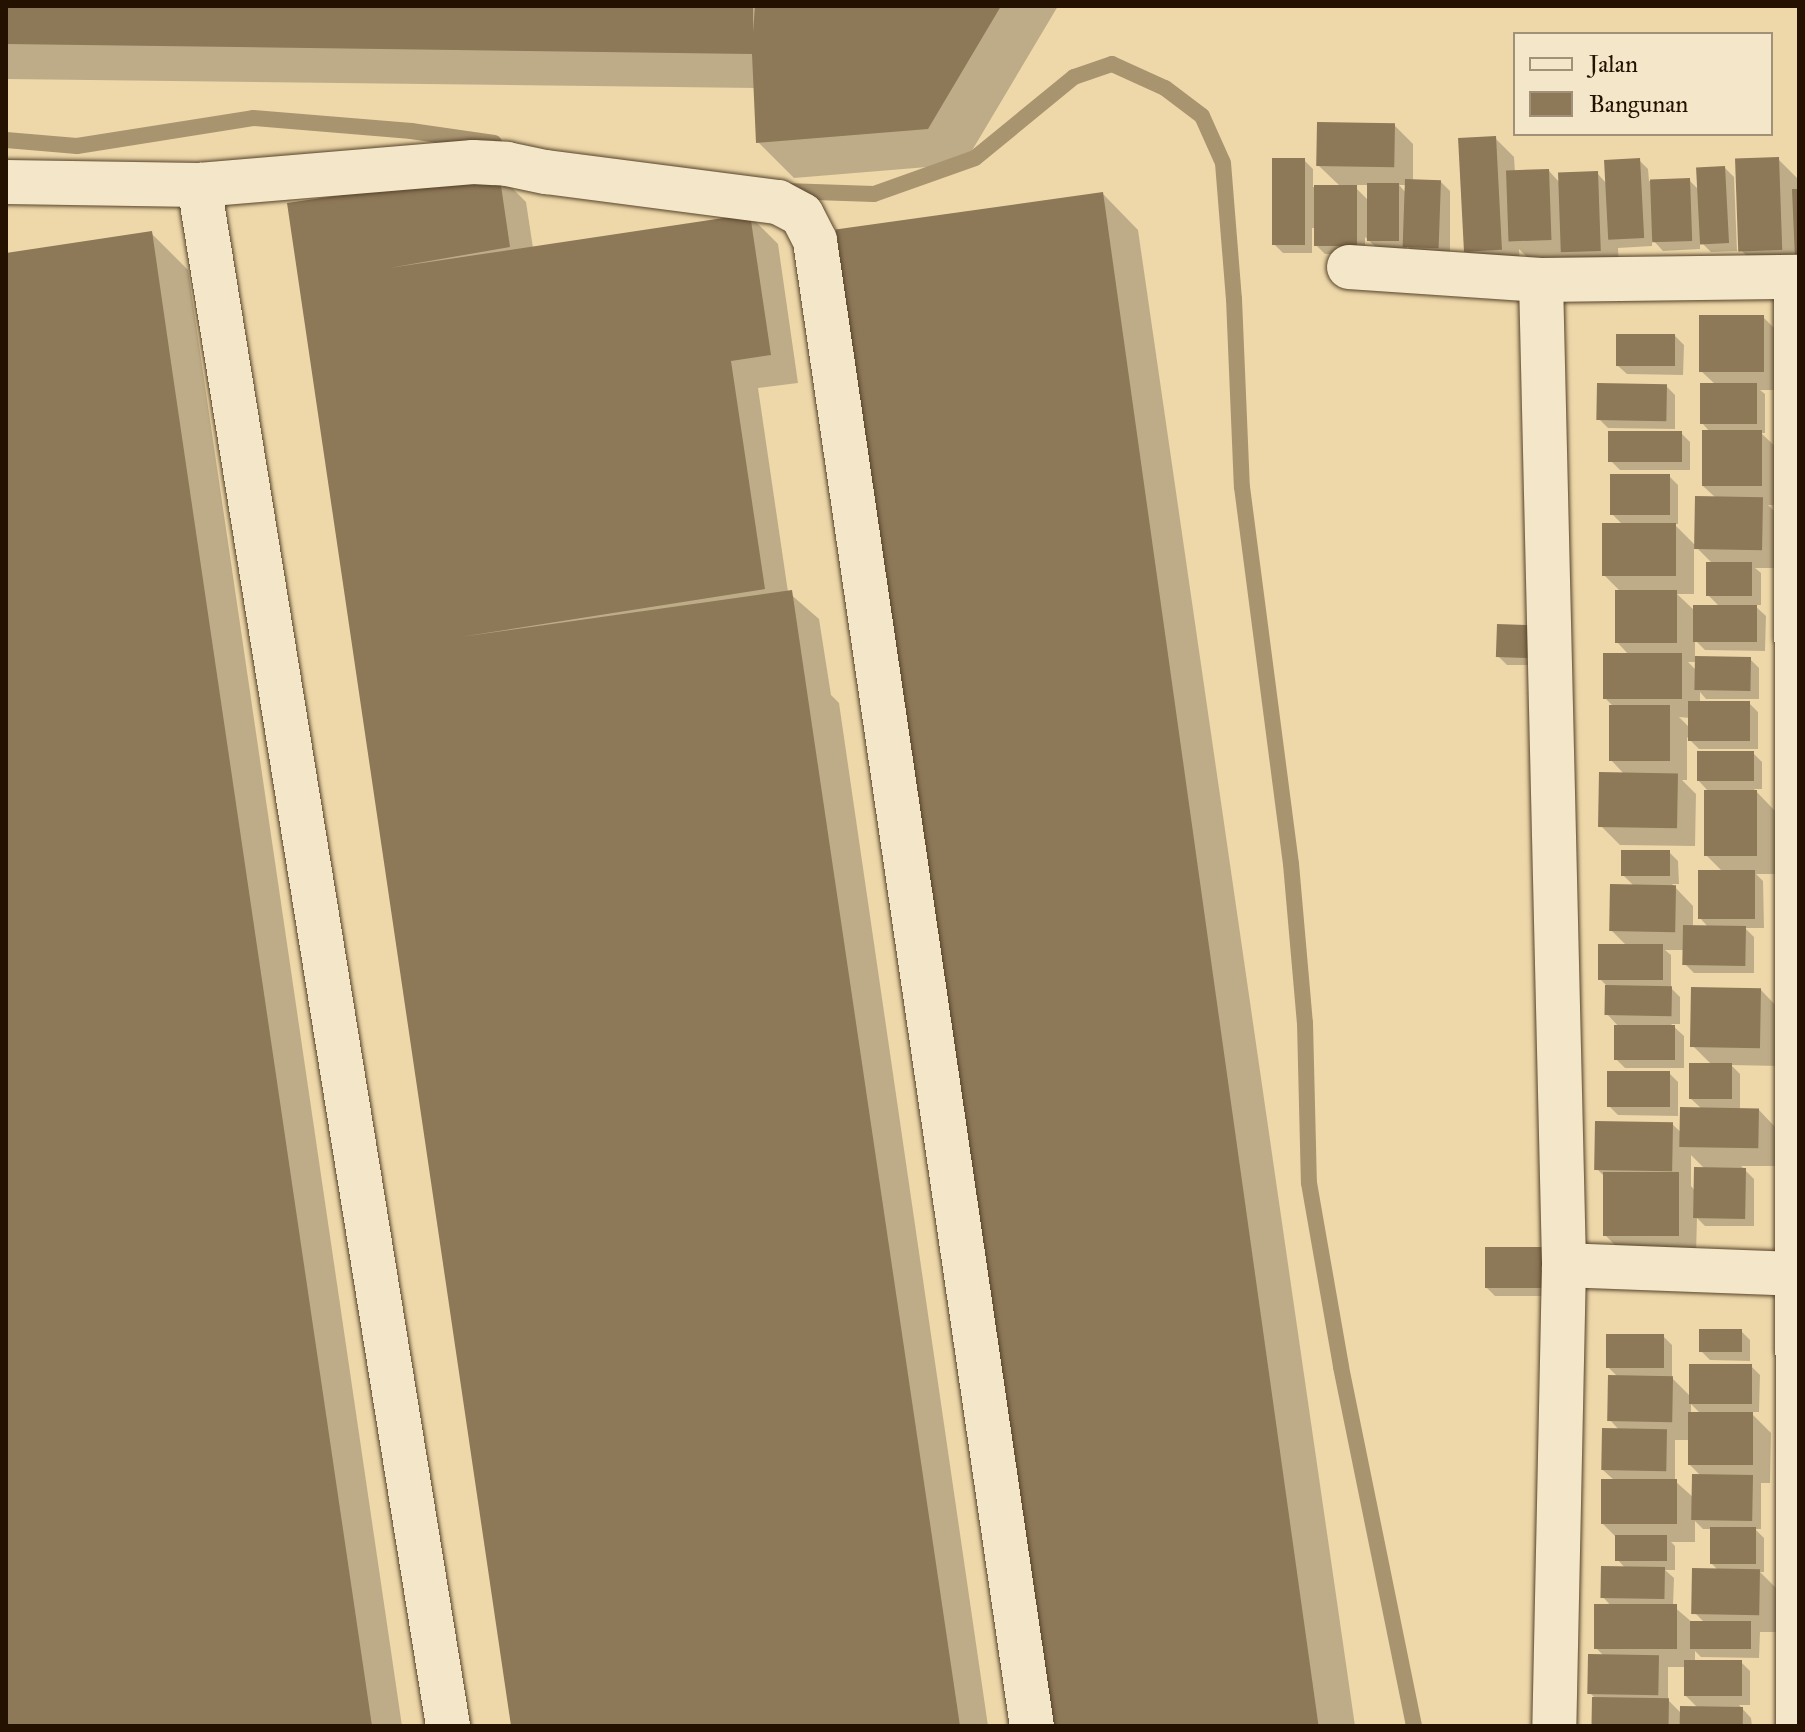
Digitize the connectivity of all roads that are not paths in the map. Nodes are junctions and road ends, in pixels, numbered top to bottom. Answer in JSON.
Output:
{"nodes":[{"id":1,"x":6,"y":182,"type":"edge"},
{"id":2,"x":199,"y":185,"type":"junction"},
{"id":3,"x":1349,"y":267,"type":"dead end"},
{"id":4,"x":1798,"y":277,"type":"edge"},
{"id":5,"x":1541,"y":280,"type":"junction"},
{"id":6,"x":1564,"y":1265,"type":"junction"},
{"id":7,"x":1799,"y":1274,"type":"edge"},
{"id":8,"x":448,"y":1726,"type":"edge"},
{"id":9,"x":1032,"y":1726,"type":"edge"},
{"id":10,"x":1554,"y":1726,"type":"edge"},
{"id":11,"x":1798,"y":1726,"type":"edge"}],
"edges":[{"from":1,"to":2,"type":"street"},
{"from":2,"to":8,"type":"street"},
{"from":2,"to":9,"type":"street"},
{"from":3,"to":5,"type":"street"},
{"from":4,"to":5,"type":"street"},
{"from":4,"to":7,"type":"street"},
{"from":5,"to":6,"type":"street"},
{"from":6,"to":7,"type":"street"},
{"from":6,"to":10,"type":"street"},
{"from":7,"to":11,"type":"street"}]}
